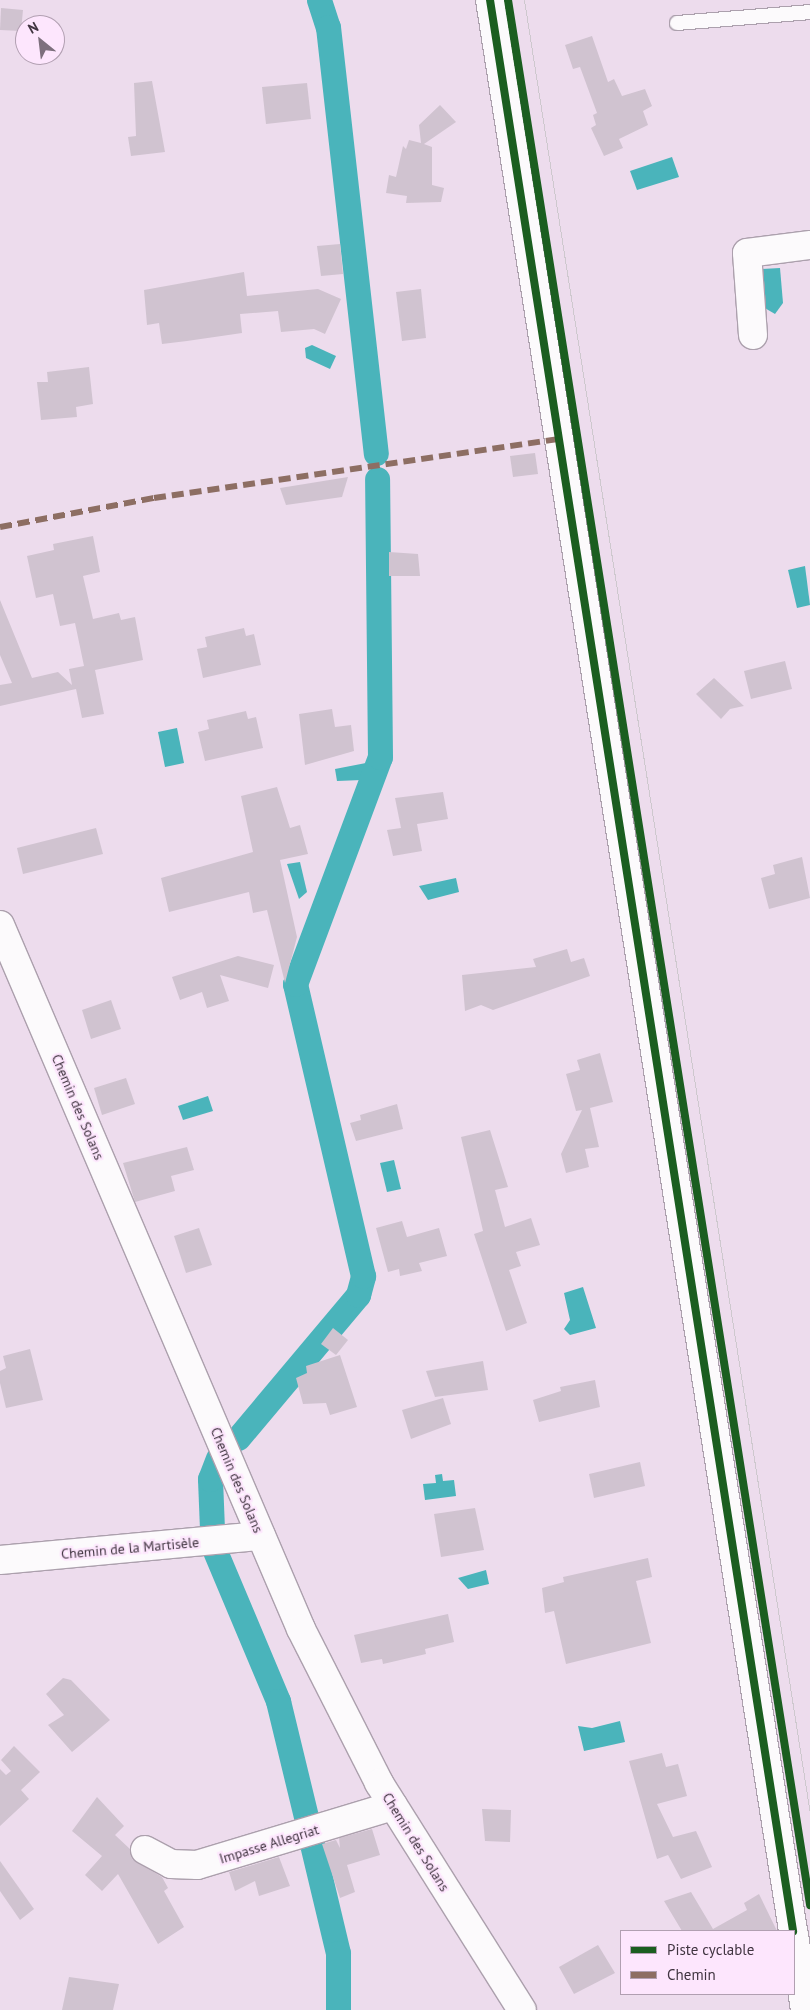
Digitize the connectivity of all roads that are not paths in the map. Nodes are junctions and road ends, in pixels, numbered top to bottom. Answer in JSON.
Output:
{"nodes":[{"id":1,"x":490,"y":0,"type":"edge"},
{"id":2,"x":810,"y":12,"type":"edge"},
{"id":3,"x":677,"y":23,"type":"dead end"},
{"id":4,"x":810,"y":245,"type":"edge"},
{"id":5,"x":753,"y":335,"type":"dead end"},
{"id":6,"x":0,"y":925,"type":"edge"},
{"id":7,"x":8,"y":965,"type":"edge"},
{"id":8,"x":261,"y":1536,"type":"junction"},
{"id":9,"x":0,"y":1560,"type":"edge"},
{"id":10,"x":393,"y":1806,"type":"junction"},
{"id":11,"x":145,"y":1850,"type":"dead end"},
{"id":12,"x":793,"y":1930,"type":"edge"},
{"id":13,"x":795,"y":1942,"type":"edge"},
{"id":14,"x":522,"y":2010,"type":"edge"},
{"id":15,"x":805,"y":2010,"type":"edge"}],
"edges":[{"from":1,"to":12,"type":"street"},
{"from":2,"to":3,"type":"lane"},
{"from":4,"to":5,"type":"street"},
{"from":6,"to":7,"type":"street","name":"Chemin des Solans"},
{"from":7,"to":8,"type":"street","name":"Chemin des Solans"},
{"from":8,"to":9,"type":"street","name":"Chemin de la Martisèle"},
{"from":8,"to":10,"type":"street","name":"Chemin des Solans"},
{"from":10,"to":11,"type":"street","name":"Impasse Allegriat"},
{"from":10,"to":14,"type":"street","name":"Chemin des Solans"},
{"from":13,"to":15,"type":"street"}]}
